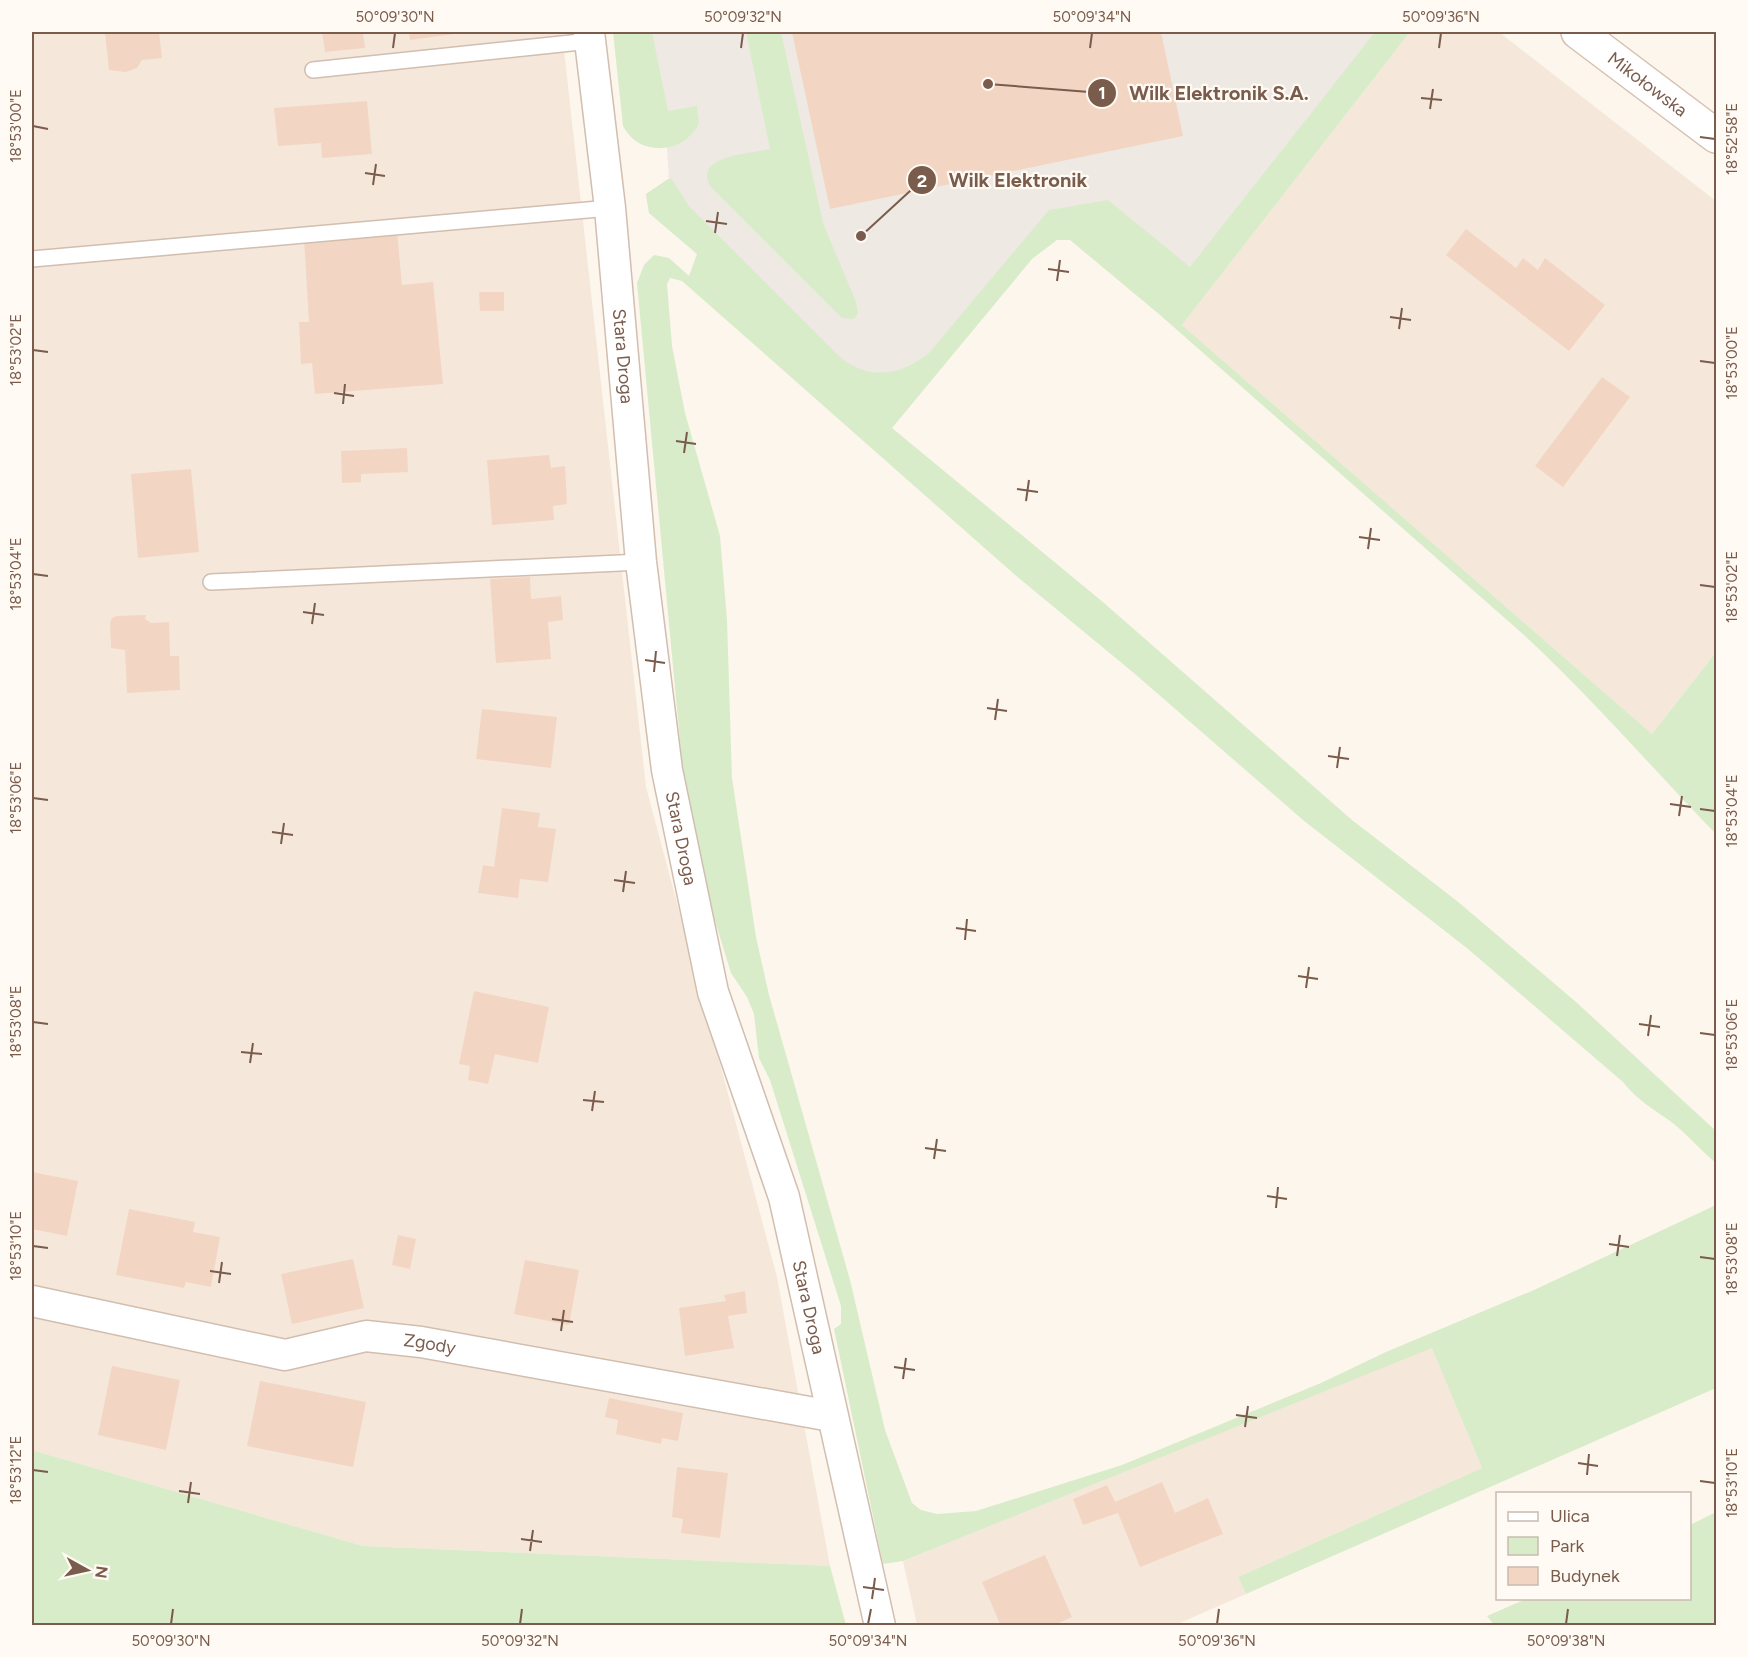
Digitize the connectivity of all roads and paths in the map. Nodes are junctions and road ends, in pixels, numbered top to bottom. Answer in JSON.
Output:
{"nodes":[{"id":1,"x":1578,"y":32,"type":"edge"},
{"id":2,"x":589,"y":36,"type":"edge"},
{"id":3,"x":313,"y":70,"type":"dead end"},
{"id":4,"x":1716,"y":136,"type":"edge"},
{"id":5,"x":610,"y":208,"type":"junction"},
{"id":6,"x":32,"y":259,"type":"edge"},
{"id":7,"x":642,"y":562,"type":"junction"},
{"id":8,"x":211,"y":582,"type":"dead end"},
{"id":9,"x":32,"y":1301,"type":"edge"},
{"id":10,"x":831,"y":1416,"type":"junction"},
{"id":11,"x":880,"y":1626,"type":"edge"}],
"edges":[{"from":1,"to":4,"type":"street","name":"Mikołowska"},
{"from":2,"to":3,"type":"lane"},
{"from":2,"to":5,"type":"street","name":"Stara Droga"},
{"from":5,"to":6,"type":"lane"},
{"from":5,"to":7,"type":"street","name":"Stara Droga"},
{"from":7,"to":8,"type":"lane"},
{"from":7,"to":10,"type":"street","name":"Stara Droga"},
{"from":9,"to":10,"type":"street","name":"Zgody"},
{"from":10,"to":11,"type":"street","name":"Stara Droga"}]}
